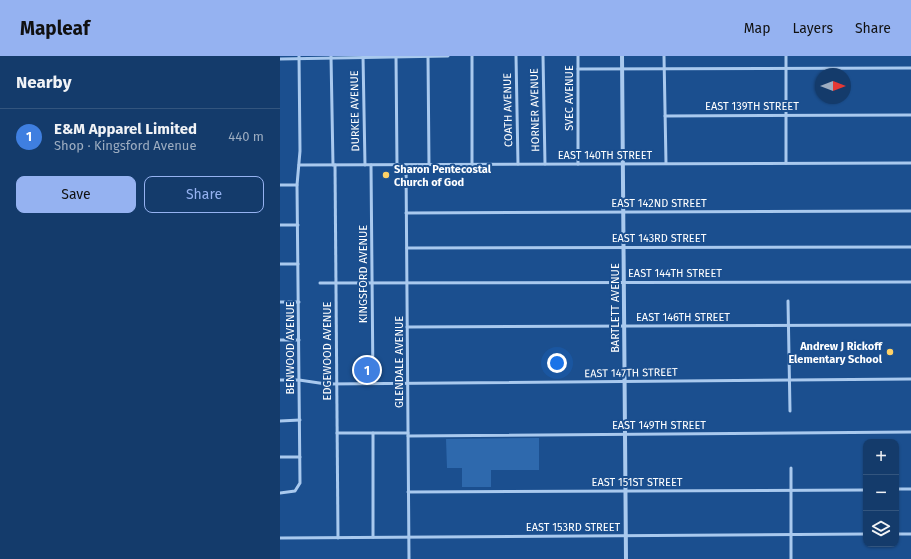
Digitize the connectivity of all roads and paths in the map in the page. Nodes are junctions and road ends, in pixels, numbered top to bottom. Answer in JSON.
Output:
{"nodes":[{"id":1,"x":396,"y":56,"type":"edge"},
{"id":2,"x":428,"y":56,"type":"edge"},
{"id":3,"x":448,"y":56,"type":"edge"},
{"id":4,"x":472,"y":56,"type":"edge"},
{"id":5,"x":516,"y":56,"type":"edge"},
{"id":6,"x":543,"y":56,"type":"edge"},
{"id":7,"x":578,"y":56,"type":"edge"},
{"id":8,"x":622,"y":56,"type":"edge"},
{"id":9,"x":664,"y":56,"type":"edge"},
{"id":10,"x":786,"y":56,"type":"edge"},
{"id":11,"x":363,"y":57,"type":"edge"},
{"id":12,"x":299,"y":58,"type":"edge"},
{"id":13,"x":331,"y":58,"type":"edge"},
{"id":14,"x":280,"y":59,"type":"edge"},
{"id":15,"x":664,"y":68,"type":"junction"},
{"id":16,"x":786,"y":68,"type":"junction"},
{"id":17,"x":911,"y":68,"type":"edge"},
{"id":18,"x":578,"y":69,"type":"junction"},
{"id":19,"x":622,"y":69,"type":"junction"},
{"id":20,"x":786,"y":115,"type":"junction"},
{"id":21,"x":911,"y":115,"type":"edge"},
{"id":22,"x":665,"y":116,"type":"junction"},
{"id":23,"x":623,"y":163,"type":"junction"},
{"id":24,"x":666,"y":163,"type":"junction"},
{"id":25,"x":786,"y":163,"type":"junction"},
{"id":26,"x":911,"y":163,"type":"edge"},
{"id":27,"x":429,"y":164,"type":"junction"},
{"id":28,"x":472,"y":164,"type":"junction"},
{"id":29,"x":518,"y":164,"type":"junction"},
{"id":30,"x":545,"y":164,"type":"junction"},
{"id":31,"x":578,"y":164,"type":"junction"},
{"id":32,"x":334,"y":165,"type":"junction"},
{"id":33,"x":365,"y":165,"type":"junction"},
{"id":34,"x":371,"y":165,"type":"junction"},
{"id":35,"x":397,"y":165,"type":"junction"},
{"id":36,"x":406,"y":165,"type":"junction"},
{"id":37,"x":299,"y":166,"type":"junction"},
{"id":38,"x":280,"y":185,"type":"edge"},
{"id":39,"x":297,"y":185,"type":"junction"},
{"id":40,"x":911,"y":211,"type":"edge"},
{"id":41,"x":624,"y":212,"type":"junction"},
{"id":42,"x":406,"y":213,"type":"junction"},
{"id":43,"x":280,"y":225,"type":"edge"},
{"id":44,"x":298,"y":225,"type":"junction"},
{"id":45,"x":911,"y":246,"type":"edge"},
{"id":46,"x":623,"y":247,"type":"junction"},
{"id":47,"x":407,"y":248,"type":"junction"},
{"id":48,"x":280,"y":264,"type":"edge"},
{"id":49,"x":298,"y":264,"type":"junction"},
{"id":50,"x":624,"y":282,"type":"junction"},
{"id":51,"x":911,"y":282,"type":"edge"},
{"id":52,"x":336,"y":283,"type":"junction"},
{"id":53,"x":372,"y":283,"type":"junction"},
{"id":54,"x":407,"y":283,"type":"junction"},
{"id":55,"x":320,"y":284,"type":"dead end"},
{"id":56,"x":788,"y":301,"type":"dead end"},
{"id":57,"x":280,"y":302,"type":"edge"},
{"id":58,"x":299,"y":302,"type":"junction"},
{"id":59,"x":911,"y":325,"type":"edge"},
{"id":60,"x":624,"y":326,"type":"junction"},
{"id":61,"x":788,"y":326,"type":"junction"},
{"id":62,"x":407,"y":327,"type":"junction"},
{"id":63,"x":280,"y":340,"type":"edge"},
{"id":64,"x":299,"y":340,"type":"junction"},
{"id":65,"x":911,"y":379,"type":"edge"},
{"id":66,"x":280,"y":380,"type":"edge"},
{"id":67,"x":299,"y":380,"type":"junction"},
{"id":68,"x":789,"y":380,"type":"junction"},
{"id":69,"x":624,"y":382,"type":"junction"},
{"id":70,"x":337,"y":383,"type":"junction"},
{"id":71,"x":373,"y":383,"type":"junction"},
{"id":72,"x":408,"y":383,"type":"junction"},
{"id":73,"x":790,"y":411,"type":"dead end"},
{"id":74,"x":300,"y":420,"type":"junction"},
{"id":75,"x":280,"y":421,"type":"edge"},
{"id":76,"x":373,"y":432,"type":"junction"},
{"id":77,"x":911,"y":432,"type":"edge"},
{"id":78,"x":337,"y":433,"type":"junction"},
{"id":79,"x":408,"y":434,"type":"junction"},
{"id":80,"x":625,"y":434,"type":"junction"},
{"id":81,"x":280,"y":457,"type":"edge"},
{"id":82,"x":300,"y":457,"type":"junction"},
{"id":83,"x":790,"y":468,"type":"dead end"},
{"id":84,"x":899,"y":489,"type":"edge"},
{"id":85,"x":911,"y":489,"type":"edge"},
{"id":86,"x":790,"y":490,"type":"junction"},
{"id":87,"x":863,"y":490,"type":"edge"},
{"id":88,"x":625,"y":491,"type":"junction"},
{"id":89,"x":280,"y":492,"type":"edge"},
{"id":90,"x":408,"y":492,"type":"junction"},
{"id":91,"x":791,"y":534,"type":"junction"},
{"id":92,"x":863,"y":534,"type":"edge"},
{"id":93,"x":899,"y":534,"type":"edge"},
{"id":94,"x":911,"y":534,"type":"edge"},
{"id":95,"x":626,"y":535,"type":"junction"},
{"id":96,"x":373,"y":537,"type":"junction"},
{"id":97,"x":409,"y":537,"type":"junction"},
{"id":98,"x":280,"y":538,"type":"edge"},
{"id":99,"x":338,"y":538,"type":"junction"},
{"id":100,"x":409,"y":559,"type":"edge"},
{"id":101,"x":626,"y":559,"type":"edge"},
{"id":102,"x":791,"y":559,"type":"edge"}],
"edges":[{"from":1,"to":2,"type":"street"},
{"from":1,"to":11,"type":"street"},
{"from":1,"to":35,"type":"street"},
{"from":2,"to":3,"type":"street"},
{"from":2,"to":27,"type":"street"},
{"from":4,"to":28,"type":"street"},
{"from":5,"to":29,"type":"street","name":"COATH AVENUE"},
{"from":6,"to":30,"type":"street","name":"HORNER AVENUE"},
{"from":7,"to":18,"type":"street","name":"SVEC AVENUE"},
{"from":8,"to":19,"type":"street","name":"BARTLETT AVENUE"},
{"from":9,"to":15,"type":"street"},
{"from":10,"to":16,"type":"street"},
{"from":11,"to":13,"type":"street"},
{"from":11,"to":33,"type":"street","name":"DURKEE AVENUE"},
{"from":12,"to":13,"type":"street"},
{"from":12,"to":14,"type":"street"},
{"from":12,"to":37,"type":"street","name":"BENWOOD AVENUE"},
{"from":13,"to":32,"type":"street","name":"EDGEWOOD AVENUE"},
{"from":15,"to":16,"type":"street"},
{"from":15,"to":19,"type":"street"},
{"from":15,"to":22,"type":"street"},
{"from":16,"to":17,"type":"street"},
{"from":16,"to":20,"type":"street"},
{"from":18,"to":19,"type":"street"},
{"from":18,"to":31,"type":"street","name":"SVEC AVENUE"},
{"from":19,"to":23,"type":"street","name":"BARTLETT AVENUE"},
{"from":20,"to":21,"type":"street","name":"EAST 139TH STREET"},
{"from":20,"to":22,"type":"street","name":"EAST 139TH STREET"},
{"from":20,"to":25,"type":"street"},
{"from":22,"to":24,"type":"street"},
{"from":23,"to":24,"type":"street","name":"EAST 140TH STREET"},
{"from":23,"to":31,"type":"street","name":"EAST 140TH STREET"},
{"from":23,"to":41,"type":"street","name":"BARTLETT AVENUE"},
{"from":24,"to":25,"type":"street","name":"EAST 140TH STREET"},
{"from":25,"to":26,"type":"street","name":"EAST 140TH STREET"},
{"from":27,"to":28,"type":"street","name":"EAST 140TH STREET"},
{"from":27,"to":36,"type":"street","name":"EAST 140TH STREET"},
{"from":28,"to":29,"type":"street","name":"EAST 140TH STREET"},
{"from":29,"to":30,"type":"street","name":"EAST 140TH STREET"},
{"from":30,"to":31,"type":"street","name":"EAST 140TH STREET"},
{"from":32,"to":33,"type":"street","name":"EAST 140TH STREET"},
{"from":32,"to":37,"type":"street","name":"EAST 140TH STREET"},
{"from":32,"to":52,"type":"street","name":"EDGEWOOD AVENUE"},
{"from":33,"to":34,"type":"street","name":"EAST 140TH STREET"},
{"from":34,"to":35,"type":"street","name":"EAST 140TH STREET"},
{"from":34,"to":53,"type":"street","name":"KINGSFORD AVENUE"},
{"from":35,"to":36,"type":"street","name":"EAST 140TH STREET"},
{"from":36,"to":42,"type":"street","name":"GLENDALE AVENUE"},
{"from":37,"to":39,"type":"street","name":"BENWOOD AVENUE"},
{"from":38,"to":39,"type":"street"},
{"from":39,"to":44,"type":"street","name":"BENWOOD AVENUE"},
{"from":40,"to":41,"type":"street","name":"EAST 142ND STREET"},
{"from":41,"to":42,"type":"street","name":"EAST 142ND STREET"},
{"from":41,"to":46,"type":"street","name":"BARTLETT AVENUE"},
{"from":42,"to":47,"type":"street","name":"GLENDALE AVENUE"},
{"from":43,"to":44,"type":"street"},
{"from":44,"to":49,"type":"street","name":"BENWOOD AVENUE"},
{"from":45,"to":46,"type":"street","name":"EAST 143RD STREET"},
{"from":46,"to":47,"type":"street","name":"EAST 143RD STREET"},
{"from":46,"to":50,"type":"street","name":"BARTLETT AVENUE"},
{"from":47,"to":54,"type":"street","name":"GLENDALE AVENUE"},
{"from":48,"to":49,"type":"street"},
{"from":49,"to":58,"type":"street","name":"BENWOOD AVENUE"},
{"from":50,"to":51,"type":"street","name":"EAST 144TH STREET"},
{"from":50,"to":54,"type":"street","name":"EAST 144TH STREET"},
{"from":50,"to":60,"type":"street","name":"BARTLETT AVENUE"},
{"from":52,"to":53,"type":"street","name":"EAST 144TH STREET"},
{"from":52,"to":55,"type":"street","name":"EAST 144TH STREET"},
{"from":52,"to":70,"type":"street","name":"EDGEWOOD AVENUE"},
{"from":53,"to":54,"type":"street","name":"EAST 144TH STREET"},
{"from":53,"to":71,"type":"street","name":"KINGSFORD AVENUE"},
{"from":54,"to":62,"type":"street","name":"GLENDALE AVENUE"},
{"from":56,"to":61,"type":"street"},
{"from":57,"to":58,"type":"street"},
{"from":58,"to":64,"type":"street","name":"BENWOOD AVENUE"},
{"from":59,"to":61,"type":"street","name":"EAST 146TH STREET"},
{"from":60,"to":61,"type":"street","name":"EAST 146TH STREET"},
{"from":60,"to":62,"type":"street","name":"EAST 146TH STREET"},
{"from":60,"to":69,"type":"street","name":"BARTLETT AVENUE"},
{"from":61,"to":68,"type":"street"},
{"from":62,"to":72,"type":"street","name":"GLENDALE AVENUE"},
{"from":63,"to":64,"type":"street"},
{"from":64,"to":67,"type":"street","name":"BENWOOD AVENUE"},
{"from":65,"to":68,"type":"street","name":"EAST 147TH STREET"},
{"from":66,"to":67,"type":"street","name":"EAST 147TH STREET"},
{"from":67,"to":70,"type":"street","name":"EAST 147TH STREET"},
{"from":67,"to":74,"type":"street","name":"BENWOOD AVENUE"},
{"from":68,"to":69,"type":"street","name":"EAST 147TH STREET"},
{"from":68,"to":73,"type":"street"},
{"from":69,"to":72,"type":"street","name":"EAST 147TH STREET"},
{"from":69,"to":80,"type":"street","name":"BARTLETT AVENUE"},
{"from":70,"to":71,"type":"street","name":"EAST 147TH STREET"},
{"from":70,"to":78,"type":"street","name":"EDGEWOOD AVENUE"},
{"from":71,"to":72,"type":"street","name":"EAST 147TH STREET"},
{"from":72,"to":79,"type":"street","name":"GLENDALE AVENUE"},
{"from":74,"to":75,"type":"street"},
{"from":74,"to":82,"type":"street","name":"BENWOOD AVENUE"},
{"from":76,"to":78,"type":"street","name":"EAST 149TH STREET"},
{"from":76,"to":79,"type":"street","name":"EAST 149TH STREET"},
{"from":76,"to":96,"type":"street"},
{"from":77,"to":80,"type":"street","name":"EAST 149TH STREET"},
{"from":78,"to":99,"type":"street","name":"EDGEWOOD AVENUE"},
{"from":79,"to":80,"type":"street","name":"EAST 149TH STREET"},
{"from":79,"to":90,"type":"street","name":"GLENDALE AVENUE"},
{"from":80,"to":88,"type":"street","name":"BARTLETT AVENUE"},
{"from":81,"to":82,"type":"street"},
{"from":82,"to":89,"type":"street","name":"BENWOOD AVENUE"},
{"from":83,"to":86,"type":"street"},
{"from":84,"to":85,"type":"street"},
{"from":86,"to":87,"type":"street","name":"EAST 151ST STREET"},
{"from":86,"to":88,"type":"street","name":"EAST 151ST STREET"},
{"from":86,"to":91,"type":"street"},
{"from":88,"to":90,"type":"street","name":"EAST 151ST STREET"},
{"from":88,"to":95,"type":"street","name":"BARTLETT AVENUE"},
{"from":90,"to":97,"type":"street","name":"GLENDALE AVENUE"},
{"from":91,"to":92,"type":"street","name":"EAST 153RD STREET"},
{"from":91,"to":95,"type":"street","name":"EAST 153RD STREET"},
{"from":91,"to":102,"type":"street"},
{"from":93,"to":94,"type":"street"},
{"from":95,"to":97,"type":"street","name":"EAST 153RD STREET"},
{"from":95,"to":101,"type":"street","name":"BARTLETT AVENUE"},
{"from":96,"to":97,"type":"street","name":"EAST 153RD STREET"},
{"from":96,"to":99,"type":"street","name":"EAST 153RD STREET"},
{"from":97,"to":100,"type":"street","name":"GLENDALE AVENUE"},
{"from":98,"to":99,"type":"street","name":"EAST 153RD STREET"}]}
